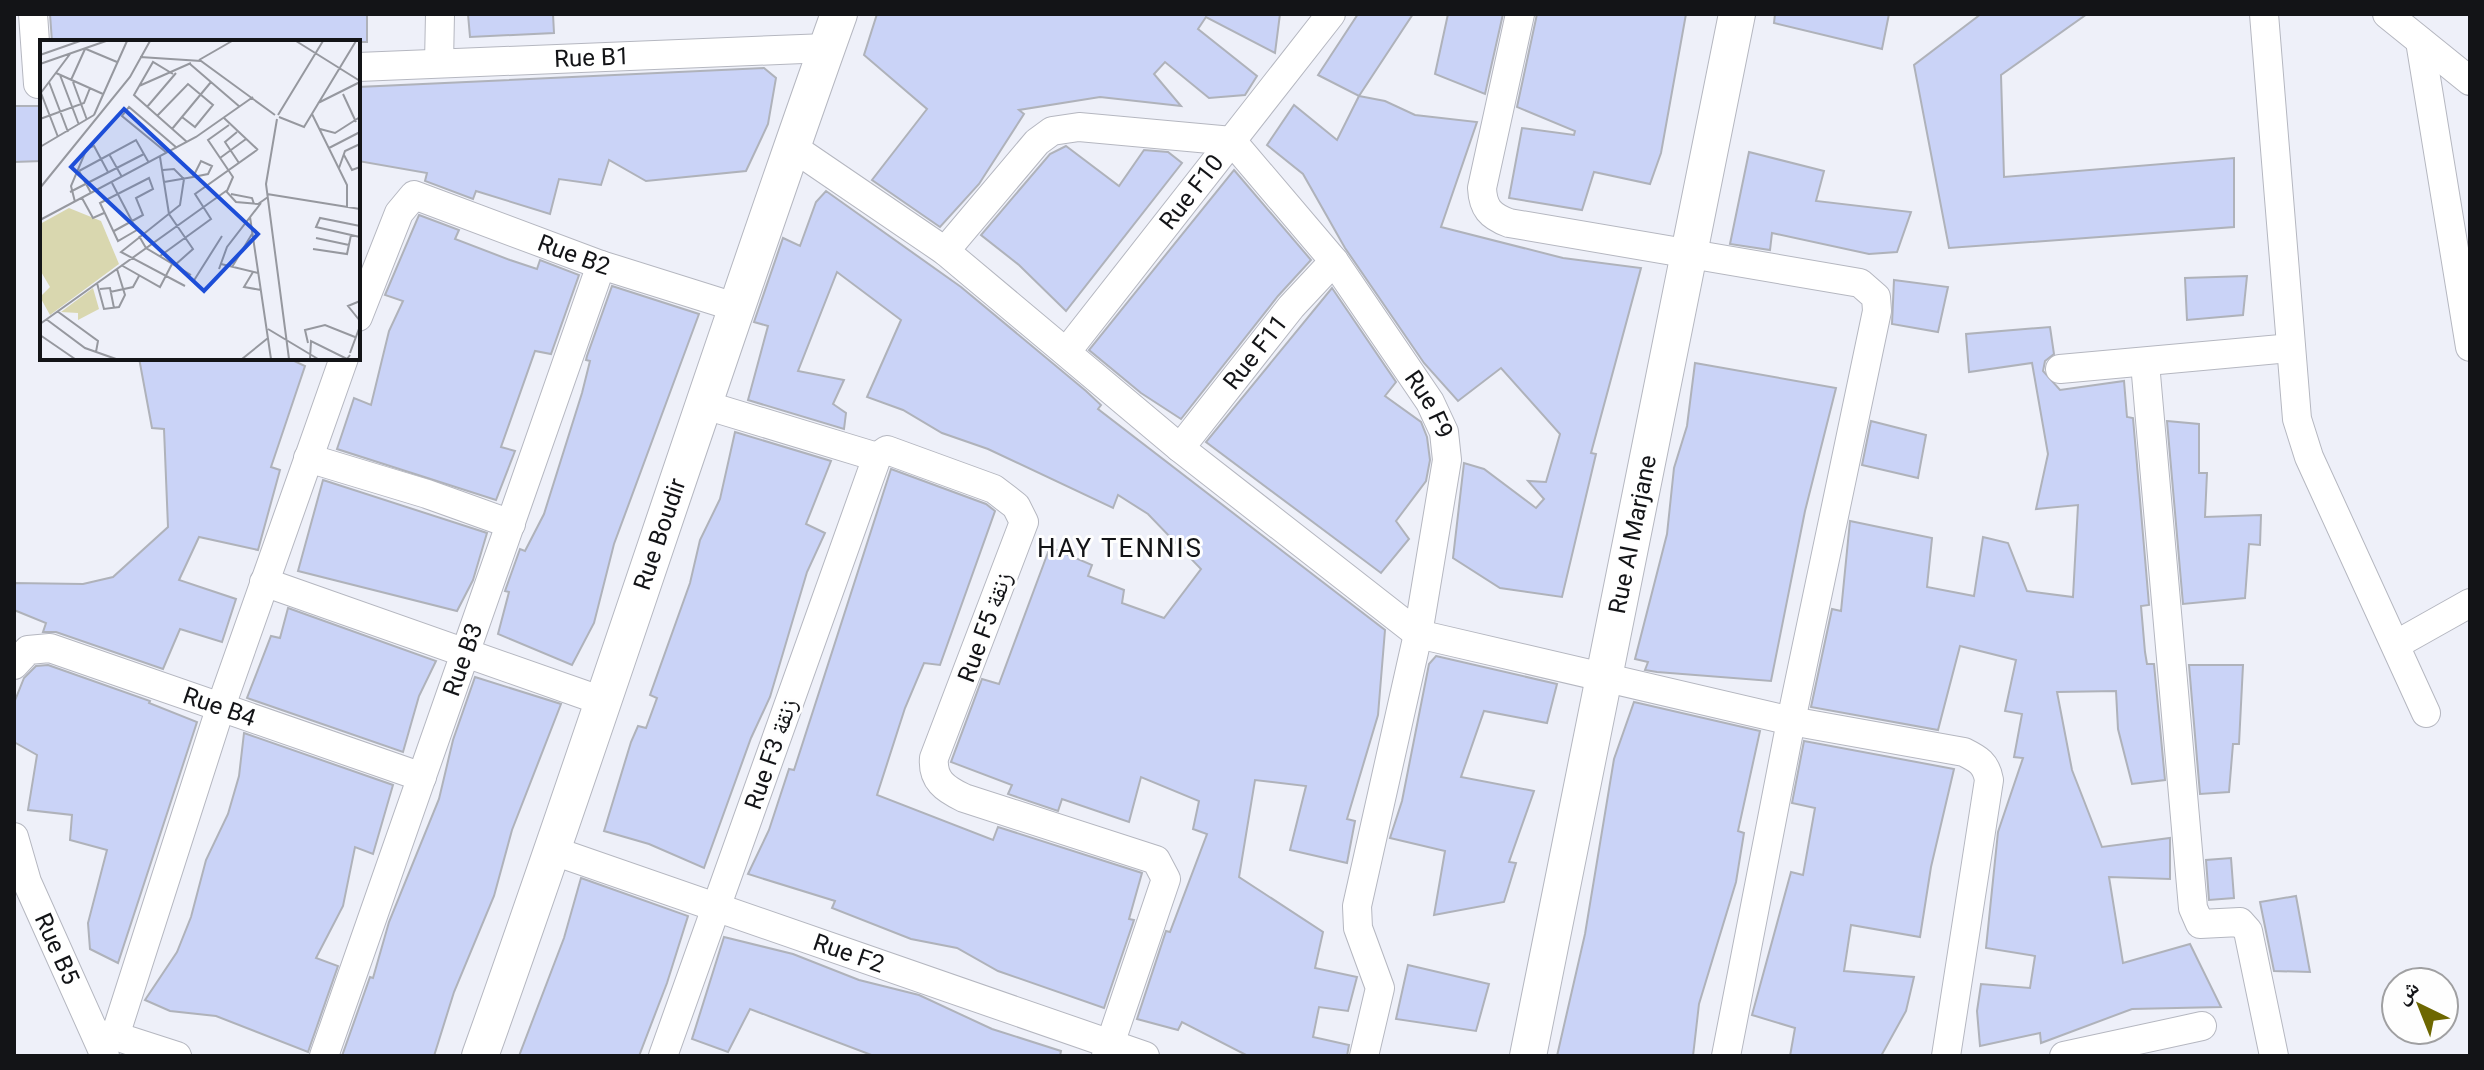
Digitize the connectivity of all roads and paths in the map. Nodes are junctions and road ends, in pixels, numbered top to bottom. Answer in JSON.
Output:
{"nodes":[{"id":1,"x":33,"y":14,"type":"edge"},
{"id":2,"x":440,"y":14,"type":"edge"},
{"id":3,"x":839,"y":14,"type":"edge"},
{"id":4,"x":1520,"y":14,"type":"edge"},
{"id":5,"x":1737,"y":14,"type":"edge"},
{"id":6,"x":2264,"y":14,"type":"edge"},
{"id":7,"x":2387,"y":14,"type":"edge"},
{"id":8,"x":1318,"y":21,"type":"edge"},
{"id":9,"x":2420,"y":41,"type":"junction"},
{"id":10,"x":827,"y":48,"type":"junction"},
{"id":11,"x":439,"y":63,"type":"junction"},
{"id":12,"x":360,"y":67,"type":"edge"},
{"id":13,"x":2470,"y":81,"type":"edge"},
{"id":14,"x":40,"y":84,"type":"edge"},
{"id":15,"x":1232,"y":141,"type":"junction"},
{"id":16,"x":791,"y":146,"type":"junction"},
{"id":17,"x":945,"y":251,"type":"junction"},
{"id":18,"x":1689,"y":254,"type":"junction"},
{"id":19,"x":368,"y":256,"type":"edge"},
{"id":20,"x":1334,"y":261,"type":"junction"},
{"id":21,"x":601,"y":265,"type":"junction"},
{"id":22,"x":360,"y":305,"type":"edge"},
{"id":23,"x":735,"y":307,"type":"junction"},
{"id":24,"x":2470,"y":347,"type":"edge"},
{"id":25,"x":2291,"y":348,"type":"junction"},
{"id":26,"x":1067,"y":351,"type":"junction"},
{"id":27,"x":343,"y":360,"type":"edge"},
{"id":28,"x":2145,"y":363,"type":"junction"},
{"id":29,"x":2060,"y":369,"type":"dead end"},
{"id":30,"x":705,"y":405,"type":"junction"},
{"id":31,"x":1180,"y":448,"type":"junction"},
{"id":32,"x":878,"y":455,"type":"junction"},
{"id":33,"x":308,"y":458,"type":"junction"},
{"id":34,"x":511,"y":524,"type":"junction"},
{"id":35,"x":264,"y":582,"type":"junction"},
{"id":36,"x":2470,"y":603,"type":"edge"},
{"id":37,"x":1418,"y":634,"type":"junction"},
{"id":38,"x":2397,"y":644,"type":"junction"},
{"id":39,"x":463,"y":655,"type":"junction"},
{"id":40,"x":16,"y":661,"type":"edge"},
{"id":41,"x":1603,"y":679,"type":"junction"},
{"id":42,"x":605,"y":702,"type":"junction"},
{"id":43,"x":220,"y":709,"type":"junction"},
{"id":44,"x":2426,"y":713,"type":"dead end"},
{"id":45,"x":1791,"y":721,"type":"junction"},
{"id":46,"x":422,"y":777,"type":"junction"},
{"id":47,"x":14,"y":837,"type":"edge"},
{"id":48,"x":554,"y":851,"type":"junction"},
{"id":49,"x":20,"y":883,"type":"edge"},
{"id":50,"x":716,"y":909,"type":"junction"},
{"id":51,"x":2202,"y":1026,"type":"dead end"},
{"id":52,"x":106,"y":1042,"type":"edge"},
{"id":53,"x":1108,"y":1050,"type":"edge"},
{"id":54,"x":177,"y":1056,"type":"edge"},
{"id":55,"x":324,"y":1056,"type":"edge"},
{"id":56,"x":480,"y":1056,"type":"edge"},
{"id":57,"x":663,"y":1056,"type":"edge"},
{"id":58,"x":1145,"y":1056,"type":"edge"},
{"id":59,"x":1364,"y":1056,"type":"edge"},
{"id":60,"x":1528,"y":1056,"type":"edge"},
{"id":61,"x":1726,"y":1056,"type":"edge"},
{"id":62,"x":1946,"y":1056,"type":"edge"},
{"id":63,"x":2064,"y":1056,"type":"edge"},
{"id":64,"x":2274,"y":1056,"type":"edge"}],
"edges":[{"from":1,"to":14,"type":"street"},
{"from":2,"to":11,"type":"street"},
{"from":3,"to":10,"type":"street","name":"Rue Boudir"},
{"from":4,"to":18,"type":"street"},
{"from":5,"to":18,"type":"street","name":"Rue Al Marjane"},
{"from":6,"to":25,"type":"street"},
{"from":7,"to":9,"type":"street"},
{"from":8,"to":15,"type":"street","name":"Rue F10"},
{"from":9,"to":13,"type":"street"},
{"from":9,"to":24,"type":"street"},
{"from":10,"to":11,"type":"street","name":"Rue B1"},
{"from":10,"to":16,"type":"street","name":"Rue Boudir"},
{"from":11,"to":12,"type":"street","name":"Rue B1"},
{"from":15,"to":17,"type":"street"},
{"from":15,"to":20,"type":"street","name":"Rue F9"},
{"from":15,"to":26,"type":"street","name":"Rue F10"},
{"from":16,"to":17,"type":"street"},
{"from":16,"to":23,"type":"street","name":"Rue Boudir"},
{"from":17,"to":26,"type":"street"},
{"from":18,"to":41,"type":"street","name":"Rue Al Marjane"},
{"from":18,"to":45,"type":"street"},
{"from":19,"to":21,"type":"street","name":"Rue B2"},
{"from":19,"to":22,"type":"street"},
{"from":20,"to":31,"type":"street","name":"Rue F11"},
{"from":20,"to":37,"type":"street","name":"Rue F9"},
{"from":21,"to":23,"type":"street","name":"Rue B2"},
{"from":21,"to":34,"type":"street","name":"Rue B3"},
{"from":23,"to":30,"type":"street","name":"Rue Boudir"},
{"from":25,"to":28,"type":"street"},
{"from":25,"to":38,"type":"street"},
{"from":26,"to":31,"type":"street"},
{"from":27,"to":33,"type":"street"},
{"from":28,"to":29,"type":"street"},
{"from":28,"to":64,"type":"street"},
{"from":30,"to":32,"type":"street"},
{"from":30,"to":42,"type":"street","name":"Rue Boudir"},
{"from":31,"to":37,"type":"street"},
{"from":32,"to":50,"type":"street","name":"Rue F3 زنقة"},
{"from":32,"to":53,"type":"street","name":"Rue F5 زنقة"},
{"from":33,"to":34,"type":"street"},
{"from":33,"to":35,"type":"street"},
{"from":34,"to":39,"type":"street","name":"Rue B3"},
{"from":35,"to":39,"type":"street"},
{"from":35,"to":43,"type":"street"},
{"from":36,"to":38,"type":"street"},
{"from":37,"to":41,"type":"street"},
{"from":37,"to":59,"type":"street","name":"Rue F9"},
{"from":38,"to":44,"type":"street"},
{"from":39,"to":42,"type":"street"},
{"from":39,"to":46,"type":"street","name":"Rue B3"},
{"from":40,"to":43,"type":"street","name":"Rue B4"},
{"from":41,"to":45,"type":"street"},
{"from":41,"to":60,"type":"street","name":"Rue Al Marjane"},
{"from":42,"to":48,"type":"street","name":"Rue Boudir"},
{"from":43,"to":46,"type":"street","name":"Rue B4"},
{"from":43,"to":52,"type":"street"},
{"from":45,"to":61,"type":"street"},
{"from":45,"to":62,"type":"street"},
{"from":46,"to":55,"type":"street","name":"Rue B3"},
{"from":47,"to":49,"type":"street","name":"Rue B5"},
{"from":48,"to":50,"type":"street","name":"Rue F2"},
{"from":48,"to":56,"type":"street","name":"Rue Boudir"},
{"from":49,"to":52,"type":"street","name":"Rue B5"},
{"from":50,"to":53,"type":"street","name":"Rue F2"},
{"from":50,"to":57,"type":"street","name":"Rue F3 زنقة"},
{"from":51,"to":63,"type":"street"},
{"from":52,"to":54,"type":"street"},
{"from":53,"to":58,"type":"street","name":"Rue F2"}]}
